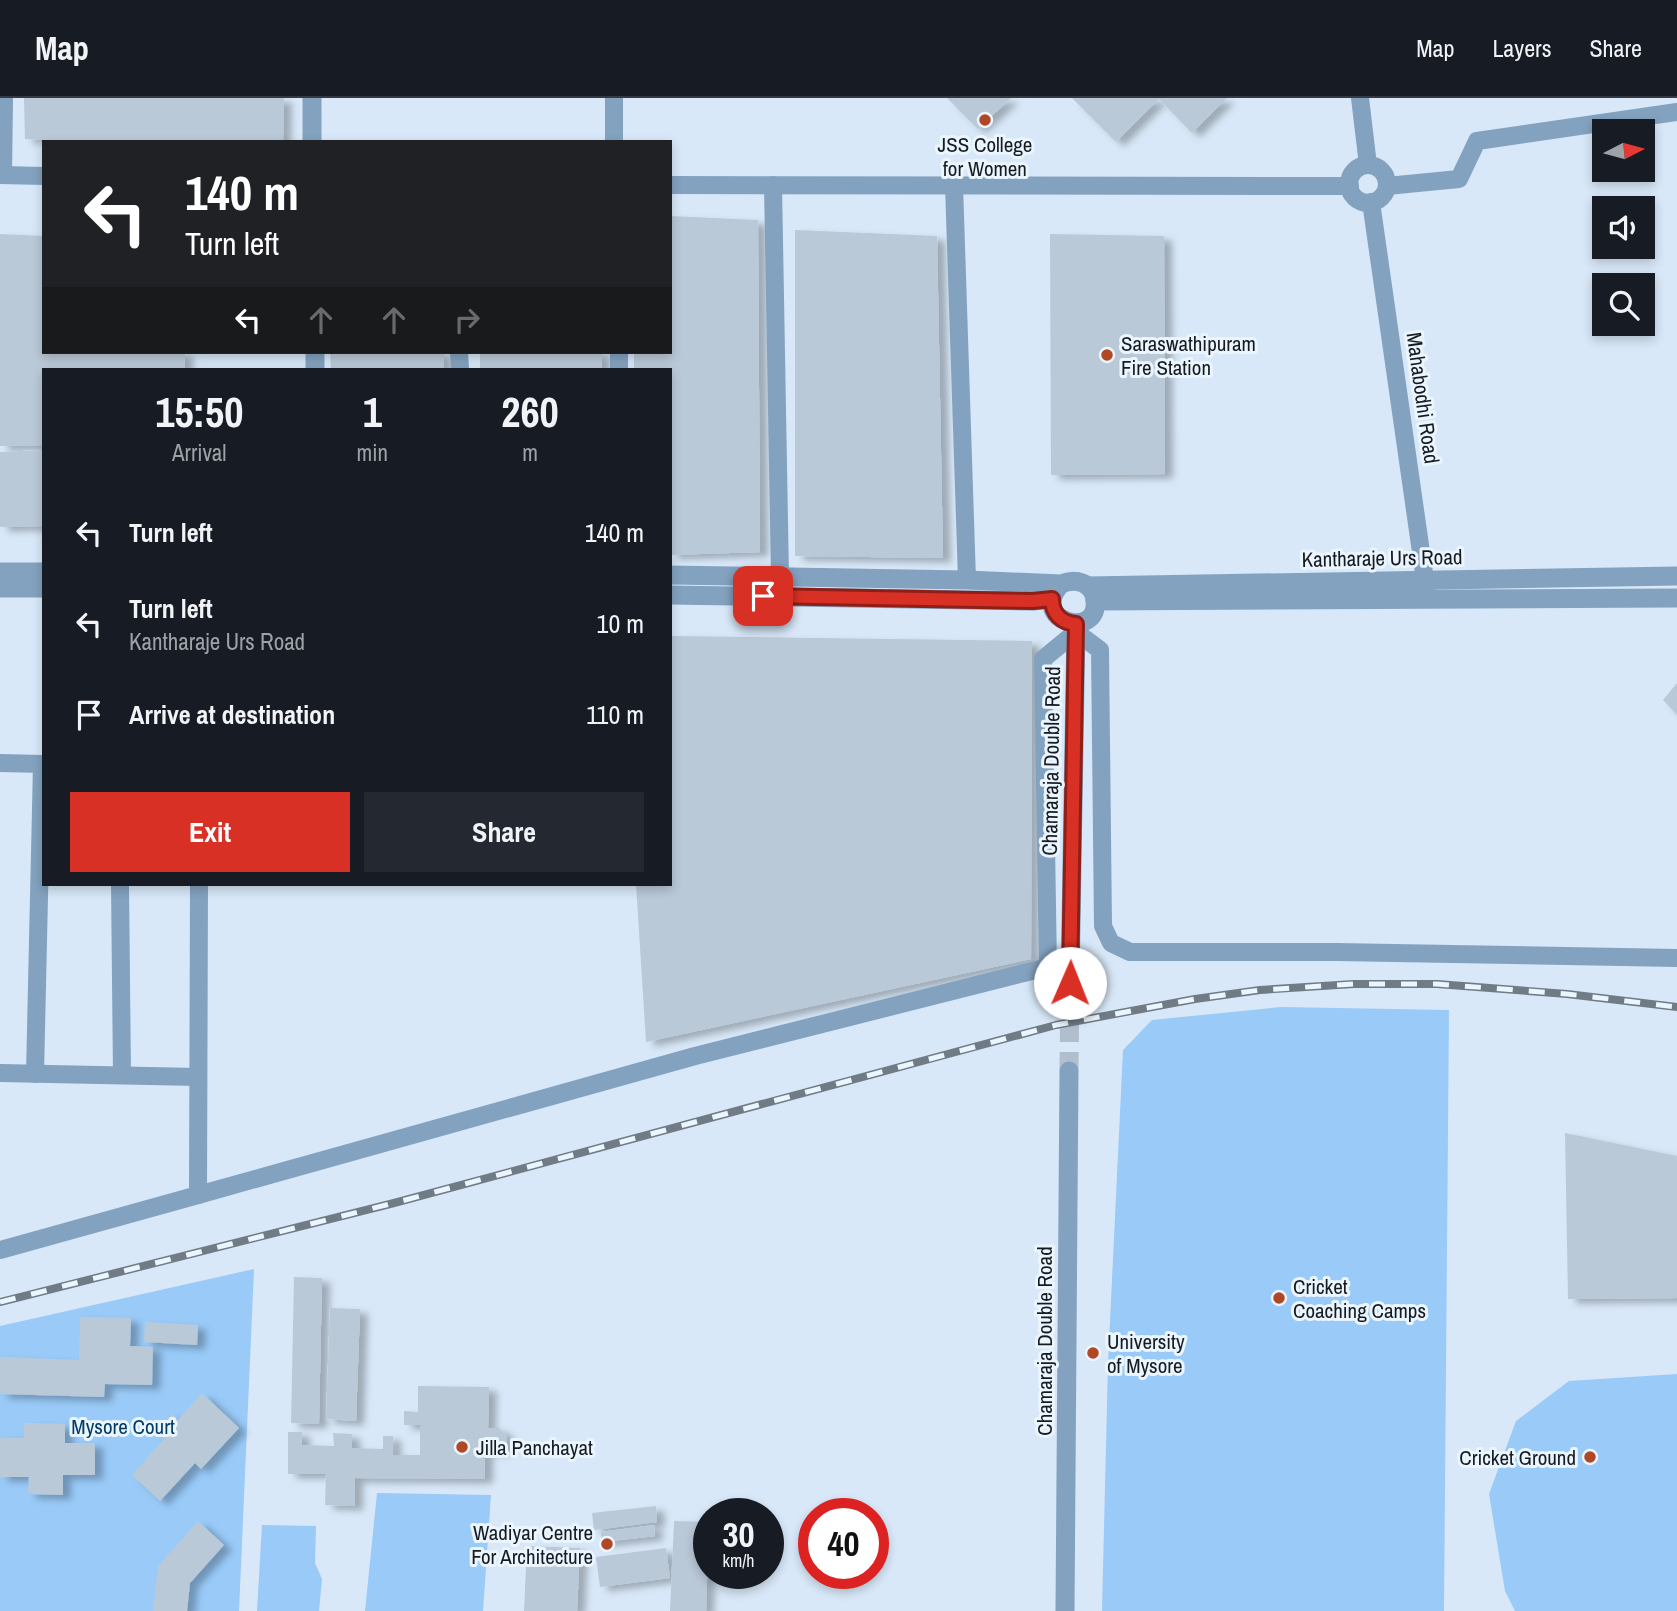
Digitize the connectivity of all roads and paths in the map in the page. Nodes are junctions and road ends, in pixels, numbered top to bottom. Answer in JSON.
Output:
{"nodes":[{"id":1,"x":4,"y":98,"type":"edge"},
{"id":2,"x":313,"y":98,"type":"edge"},
{"id":3,"x":614,"y":98,"type":"edge"},
{"id":4,"x":1360,"y":98,"type":"edge"},
{"id":5,"x":1677,"y":112,"type":"edge"},
{"id":6,"x":312,"y":140,"type":"edge"},
{"id":7,"x":614,"y":140,"type":"edge"},
{"id":8,"x":1368,"y":165,"type":"junction"},
{"id":9,"x":1,"y":175,"type":"edge"},
{"id":10,"x":42,"y":176,"type":"edge"},
{"id":11,"x":672,"y":185,"type":"edge"},
{"id":12,"x":773,"y":185,"type":"junction"},
{"id":13,"x":954,"y":185,"type":"junction"},
{"id":14,"x":1350,"y":186,"type":"junction"},
{"id":15,"x":1387,"y":186,"type":"junction"},
{"id":16,"x":1371,"y":202,"type":"junction"},
{"id":17,"x":0,"y":572,"type":"edge"},
{"id":18,"x":42,"y":572,"type":"edge"},
{"id":19,"x":672,"y":575,"type":"edge"},
{"id":20,"x":1677,"y":576,"type":"edge"},
{"id":21,"x":780,"y":577,"type":"junction"},
{"id":22,"x":967,"y":580,"type":"junction"},
{"id":23,"x":0,"y":588,"type":"edge"},
{"id":24,"x":42,"y":588,"type":"edge"},
{"id":25,"x":1427,"y":590,"type":"junction"},
{"id":26,"x":1057,"y":592,"type":"junction"},
{"id":27,"x":1092,"y":594,"type":"junction"},
{"id":28,"x":672,"y":595,"type":"edge"},
{"id":29,"x":1677,"y":598,"type":"edge"},
{"id":30,"x":1076,"y":628,"type":"junction"},
{"id":31,"x":0,"y":763,"type":"edge"},
{"id":32,"x":42,"y":764,"type":"edge"},
{"id":33,"x":42,"y":803,"type":"edge"},
{"id":34,"x":120,"y":886,"type":"edge"},
{"id":35,"x":199,"y":886,"type":"edge"},
{"id":36,"x":1677,"y":958,"type":"edge"},
{"id":37,"x":1070,"y":983,"type":"tunnel mouth"},
{"id":38,"x":1069,"y":1071,"type":"tunnel mouth"},
{"id":39,"x":0,"y":1073,"type":"edge"},
{"id":40,"x":35,"y":1074,"type":"junction"},
{"id":41,"x":122,"y":1076,"type":"junction"},
{"id":42,"x":198,"y":1077,"type":"junction"},
{"id":43,"x":198,"y":1195,"type":"junction"},
{"id":44,"x":0,"y":1250,"type":"edge"},
{"id":45,"x":1065,"y":1611,"type":"edge"}],
"edges":[{"from":1,"to":9,"type":"street"},
{"from":2,"to":6,"type":"street"},
{"from":3,"to":7,"type":"street"},
{"from":4,"to":8,"type":"street"},
{"from":5,"to":15,"type":"street"},
{"from":8,"to":14,"type":"street"},
{"from":8,"to":15,"type":"street"},
{"from":9,"to":10,"type":"street"},
{"from":11,"to":12,"type":"street"},
{"from":12,"to":13,"type":"street"},
{"from":12,"to":21,"type":"street"},
{"from":13,"to":14,"type":"street"},
{"from":13,"to":22,"type":"street"},
{"from":14,"to":16,"type":"street"},
{"from":15,"to":16,"type":"street"},
{"from":16,"to":25,"type":"street","name":"Mahabodhi Road"},
{"from":17,"to":18,"type":"street"},
{"from":19,"to":21,"type":"street"},
{"from":20,"to":25,"type":"street","name":"Kantharaje Urs Road"},
{"from":21,"to":22,"type":"street"},
{"from":22,"to":26,"type":"street"},
{"from":23,"to":24,"type":"street"},
{"from":25,"to":27,"type":"street","name":"Kantharaje Urs Road"},
{"from":25,"to":29,"type":"street","name":"Kantharaje Urs Road"},
{"from":26,"to":27,"type":"street"},
{"from":26,"to":28,"type":"street"},
{"from":26,"to":30,"type":"street"},
{"from":27,"to":30,"type":"street"},
{"from":30,"to":36,"type":"street"},
{"from":30,"to":37,"type":"street","name":"Chamaraja Double Road"},
{"from":30,"to":43,"type":"street"},
{"from":31,"to":32,"type":"street"},
{"from":33,"to":40,"type":"street"},
{"from":34,"to":41,"type":"street"},
{"from":35,"to":42,"type":"street"},
{"from":38,"to":45,"type":"street","name":"Chamaraja Double Road"},
{"from":39,"to":40,"type":"street"},
{"from":40,"to":41,"type":"street"},
{"from":41,"to":42,"type":"street"},
{"from":42,"to":43,"type":"street"},
{"from":43,"to":44,"type":"street"}]}
